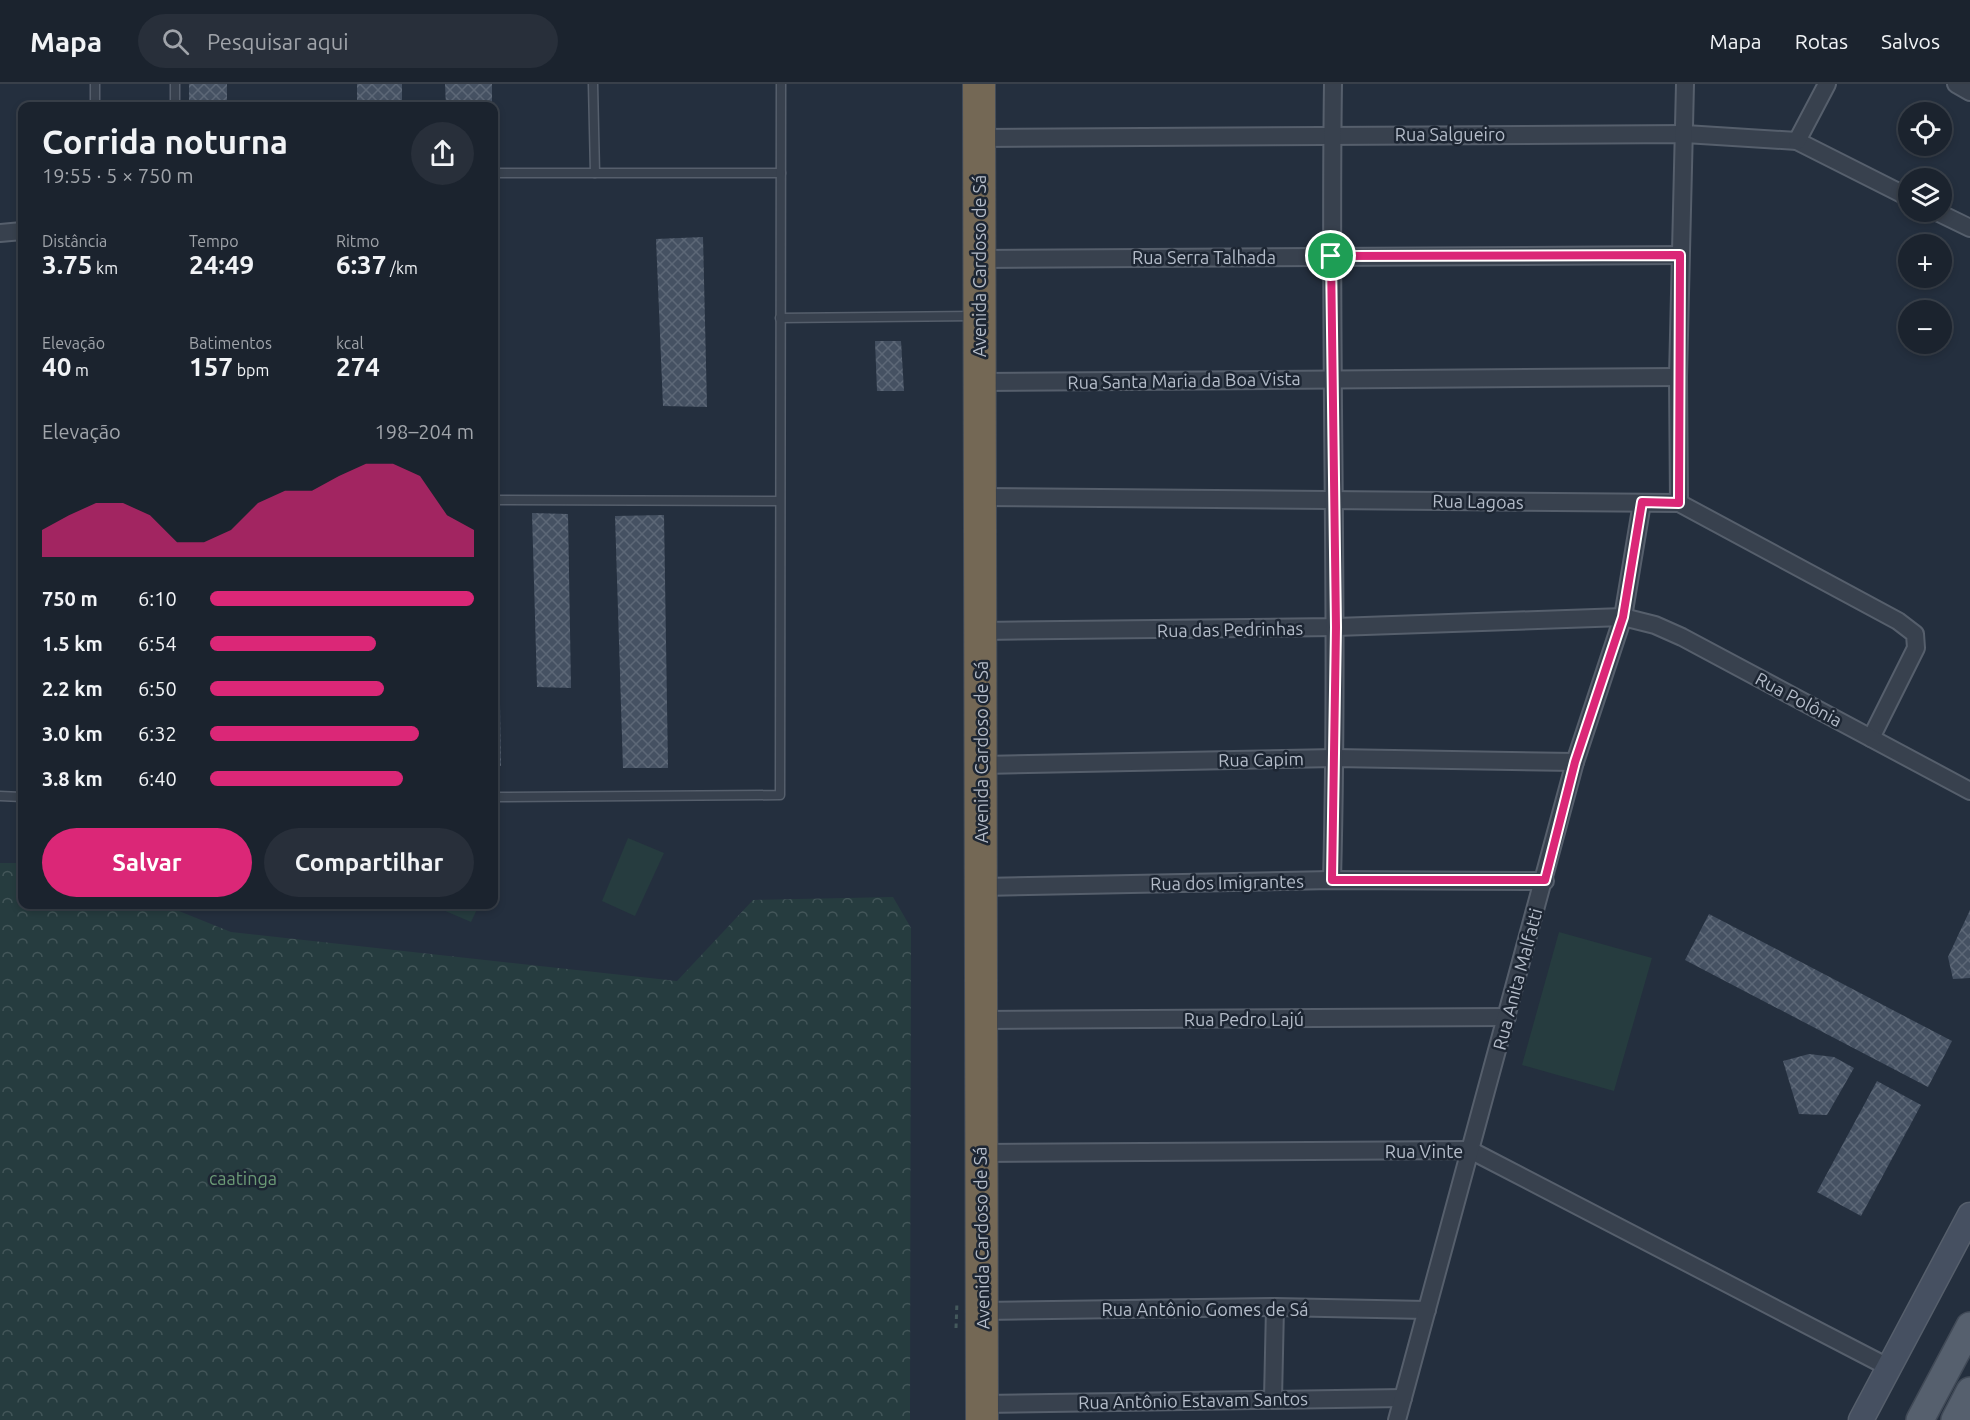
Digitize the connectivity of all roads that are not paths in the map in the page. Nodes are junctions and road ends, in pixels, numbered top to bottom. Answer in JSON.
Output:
{"nodes":[{"id":1,"x":95,"y":84,"type":"edge"},
{"id":2,"x":175,"y":84,"type":"edge"},
{"id":3,"x":593,"y":84,"type":"edge"},
{"id":4,"x":781,"y":84,"type":"edge"},
{"id":5,"x":979,"y":84,"type":"edge"},
{"id":6,"x":1334,"y":84,"type":"edge"},
{"id":7,"x":1685,"y":84,"type":"edge"},
{"id":8,"x":1827,"y":84,"type":"edge"},
{"id":9,"x":1956,"y":84,"type":"edge"},
{"id":10,"x":1970,"y":92,"type":"edge"},
{"id":11,"x":95,"y":102,"type":"edge"},
{"id":12,"x":175,"y":102,"type":"edge"},
{"id":13,"x":1685,"y":134,"type":"junction"},
{"id":14,"x":1333,"y":135,"type":"junction"},
{"id":15,"x":979,"y":138,"type":"junction"},
{"id":16,"x":1797,"y":141,"type":"junction"},
{"id":17,"x":781,"y":172,"type":"junction"},
{"id":18,"x":498,"y":173,"type":"edge"},
{"id":19,"x":595,"y":173,"type":"junction"},
{"id":20,"x":1898,"y":192,"type":"edge"},
{"id":21,"x":1952,"y":219,"type":"edge"},
{"id":22,"x":1970,"y":228,"type":"edge"},
{"id":23,"x":18,"y":231,"type":"edge"},
{"id":24,"x":0,"y":233,"type":"edge"},
{"id":25,"x":1680,"y":255,"type":"junction"},
{"id":26,"x":1331,"y":256,"type":"junction"},
{"id":27,"x":980,"y":259,"type":"junction"},
{"id":28,"x":980,"y":316,"type":"junction"},
{"id":29,"x":780,"y":318,"type":"junction"},
{"id":30,"x":1678,"y":376,"type":"junction"},
{"id":31,"x":1334,"y":378,"type":"junction"},
{"id":32,"x":979,"y":382,"type":"junction"},
{"id":33,"x":978,"y":496,"type":"junction"},
{"id":34,"x":1334,"y":499,"type":"junction"},
{"id":35,"x":498,"y":500,"type":"edge"},
{"id":36,"x":778,"y":501,"type":"junction"},
{"id":37,"x":1642,"y":502,"type":"junction"},
{"id":38,"x":1679,"y":503,"type":"junction"},
{"id":39,"x":1623,"y":617,"type":"junction"},
{"id":40,"x":1336,"y":627,"type":"junction"},
{"id":41,"x":981,"y":632,"type":"junction"},
{"id":42,"x":1871,"y":738,"type":"junction"},
{"id":43,"x":1335,"y":758,"type":"junction"},
{"id":44,"x":1575,"y":762,"type":"junction"},
{"id":45,"x":982,"y":765,"type":"junction"},
{"id":46,"x":1970,"y":791,"type":"edge"},
{"id":47,"x":0,"y":796,"type":"edge"},
{"id":48,"x":18,"y":797,"type":"edge"},
{"id":49,"x":498,"y":798,"type":"edge"},
{"id":50,"x":1332,"y":880,"type":"junction"},
{"id":51,"x":1545,"y":880,"type":"junction"},
{"id":52,"x":981,"y":887,"type":"junction"},
{"id":53,"x":1507,"y":1017,"type":"junction"},
{"id":54,"x":980,"y":1020,"type":"junction"},
{"id":55,"x":1470,"y":1150,"type":"junction"},
{"id":56,"x":980,"y":1153,"type":"junction"},
{"id":57,"x":1970,"y":1215,"type":"edge"},
{"id":58,"x":1275,"y":1307,"type":"junction"},
{"id":59,"x":1427,"y":1310,"type":"junction"},
{"id":60,"x":982,"y":1311,"type":"junction"},
{"id":61,"x":1970,"y":1326,"type":"edge"},
{"id":62,"x":1888,"y":1367,"type":"junction"},
{"id":63,"x":1970,"y":1391,"type":"edge"},
{"id":64,"x":1403,"y":1398,"type":"junction"},
{"id":65,"x":1273,"y":1399,"type":"junction"},
{"id":66,"x":982,"y":1412,"type":"edge"},
{"id":67,"x":1397,"y":1420,"type":"edge"},
{"id":68,"x":1861,"y":1420,"type":"edge"},
{"id":69,"x":1920,"y":1420,"type":"edge"},
{"id":70,"x":1955,"y":1420,"type":"edge"}],
"edges":[{"from":1,"to":11,"type":"lane"},
{"from":2,"to":12,"type":"lane"},
{"from":3,"to":19,"type":"lane"},
{"from":4,"to":17,"type":"lane"},
{"from":5,"to":15,"type":"highway","name":"Avenida Cardoso de Sá"},
{"from":6,"to":14,"type":"street"},
{"from":7,"to":13,"type":"street"},
{"from":8,"to":16,"type":"street"},
{"from":9,"to":10,"type":"street"},
{"from":13,"to":14,"type":"street","name":"Rua Salgueiro"},
{"from":13,"to":16,"type":"street","name":"Rua Salgueiro"},
{"from":13,"to":25,"type":"street"},
{"from":14,"to":15,"type":"street","name":"Rua Salgueiro"},
{"from":14,"to":26,"type":"street"},
{"from":15,"to":27,"type":"highway","name":"Avenida Cardoso de Sá"},
{"from":16,"to":20,"type":"street","name":"Rua Salgueiro"},
{"from":17,"to":19,"type":"lane"},
{"from":17,"to":29,"type":"lane"},
{"from":18,"to":19,"type":"lane"},
{"from":21,"to":22,"type":"street"},
{"from":23,"to":24,"type":"street"},
{"from":25,"to":26,"type":"street","name":"Rua Serra Talhada"},
{"from":25,"to":30,"type":"street"},
{"from":26,"to":27,"type":"street","name":"Rua Serra Talhada"},
{"from":26,"to":31,"type":"street"},
{"from":27,"to":28,"type":"highway","name":"Avenida Cardoso de Sá"},
{"from":28,"to":29,"type":"lane"},
{"from":28,"to":32,"type":"highway","name":"Avenida Cardoso de Sá"},
{"from":29,"to":36,"type":"lane"},
{"from":30,"to":31,"type":"street","name":"Rua Santa Maria da Boa Vista"},
{"from":30,"to":38,"type":"street"},
{"from":31,"to":32,"type":"street","name":"Rua Santa Maria da Boa Vista"},
{"from":31,"to":34,"type":"street"},
{"from":32,"to":33,"type":"highway","name":"Avenida Cardoso de Sá"},
{"from":33,"to":34,"type":"street","name":"Rua Lagoas"},
{"from":33,"to":41,"type":"highway","name":"Avenida Cardoso de Sá"},
{"from":34,"to":37,"type":"street","name":"Rua Lagoas"},
{"from":34,"to":40,"type":"street"},
{"from":35,"to":36,"type":"lane"},
{"from":36,"to":49,"type":"lane"},
{"from":37,"to":38,"type":"street","name":"Rua Lagoas"},
{"from":37,"to":39,"type":"street","name":"Rua Anita Malfatti"},
{"from":38,"to":42,"type":"street","name":"Rua Lagoas"},
{"from":39,"to":40,"type":"street","name":"Rua das Pedrinhas"},
{"from":39,"to":42,"type":"street","name":"Rua Polônia"},
{"from":39,"to":44,"type":"street","name":"Rua Anita Malfatti"},
{"from":40,"to":41,"type":"street","name":"Rua das Pedrinhas"},
{"from":40,"to":43,"type":"street"},
{"from":41,"to":45,"type":"highway","name":"Avenida Cardoso de Sá"},
{"from":42,"to":46,"type":"street","name":"Rua Polônia"},
{"from":43,"to":44,"type":"street","name":"Rua Capim"},
{"from":43,"to":45,"type":"street","name":"Rua Capim"},
{"from":43,"to":50,"type":"street"},
{"from":44,"to":51,"type":"street","name":"Rua Anita Malfatti"},
{"from":45,"to":52,"type":"highway","name":"Avenida Cardoso de Sá"},
{"from":47,"to":48,"type":"lane"},
{"from":50,"to":51,"type":"street","name":"Rua dos Imigrantes"},
{"from":50,"to":52,"type":"street","name":"Rua dos Imigrantes"},
{"from":51,"to":53,"type":"street","name":"Rua Anita Malfatti"},
{"from":52,"to":54,"type":"highway","name":"Avenida Cardoso de Sá"},
{"from":53,"to":54,"type":"street","name":"Rua Pedro Lajú"},
{"from":53,"to":55,"type":"street","name":"Rua Anita Malfatti"},
{"from":54,"to":56,"type":"highway","name":"Avenida Cardoso de Sá"},
{"from":55,"to":56,"type":"street","name":"Rua Vinte"},
{"from":55,"to":59,"type":"street","name":"Rua Anita Malfatti"},
{"from":55,"to":62,"type":"street","name":"Rua Vinte"},
{"from":56,"to":60,"type":"highway","name":"Avenida Cardoso de Sá"},
{"from":57,"to":62,"type":"street"},
{"from":58,"to":59,"type":"street","name":"Rua Antônio Gomes de Sá"},
{"from":58,"to":60,"type":"street","name":"Rua Antônio Gomes de Sá"},
{"from":58,"to":65,"type":"street"},
{"from":59,"to":64,"type":"street","name":"Rua Anita Malfatti"},
{"from":60,"to":66,"type":"highway","name":"Avenida Cardoso de Sá"},
{"from":61,"to":69,"type":"main road"},
{"from":62,"to":68,"type":"street"},
{"from":63,"to":70,"type":"main road"},
{"from":64,"to":65,"type":"street","name":"Rua Antônio Estavam Santos"},
{"from":64,"to":67,"type":"street","name":"Rua Anita Malfatti"},
{"from":65,"to":66,"type":"street","name":"Rua Antônio Estavam Santos"}]}
